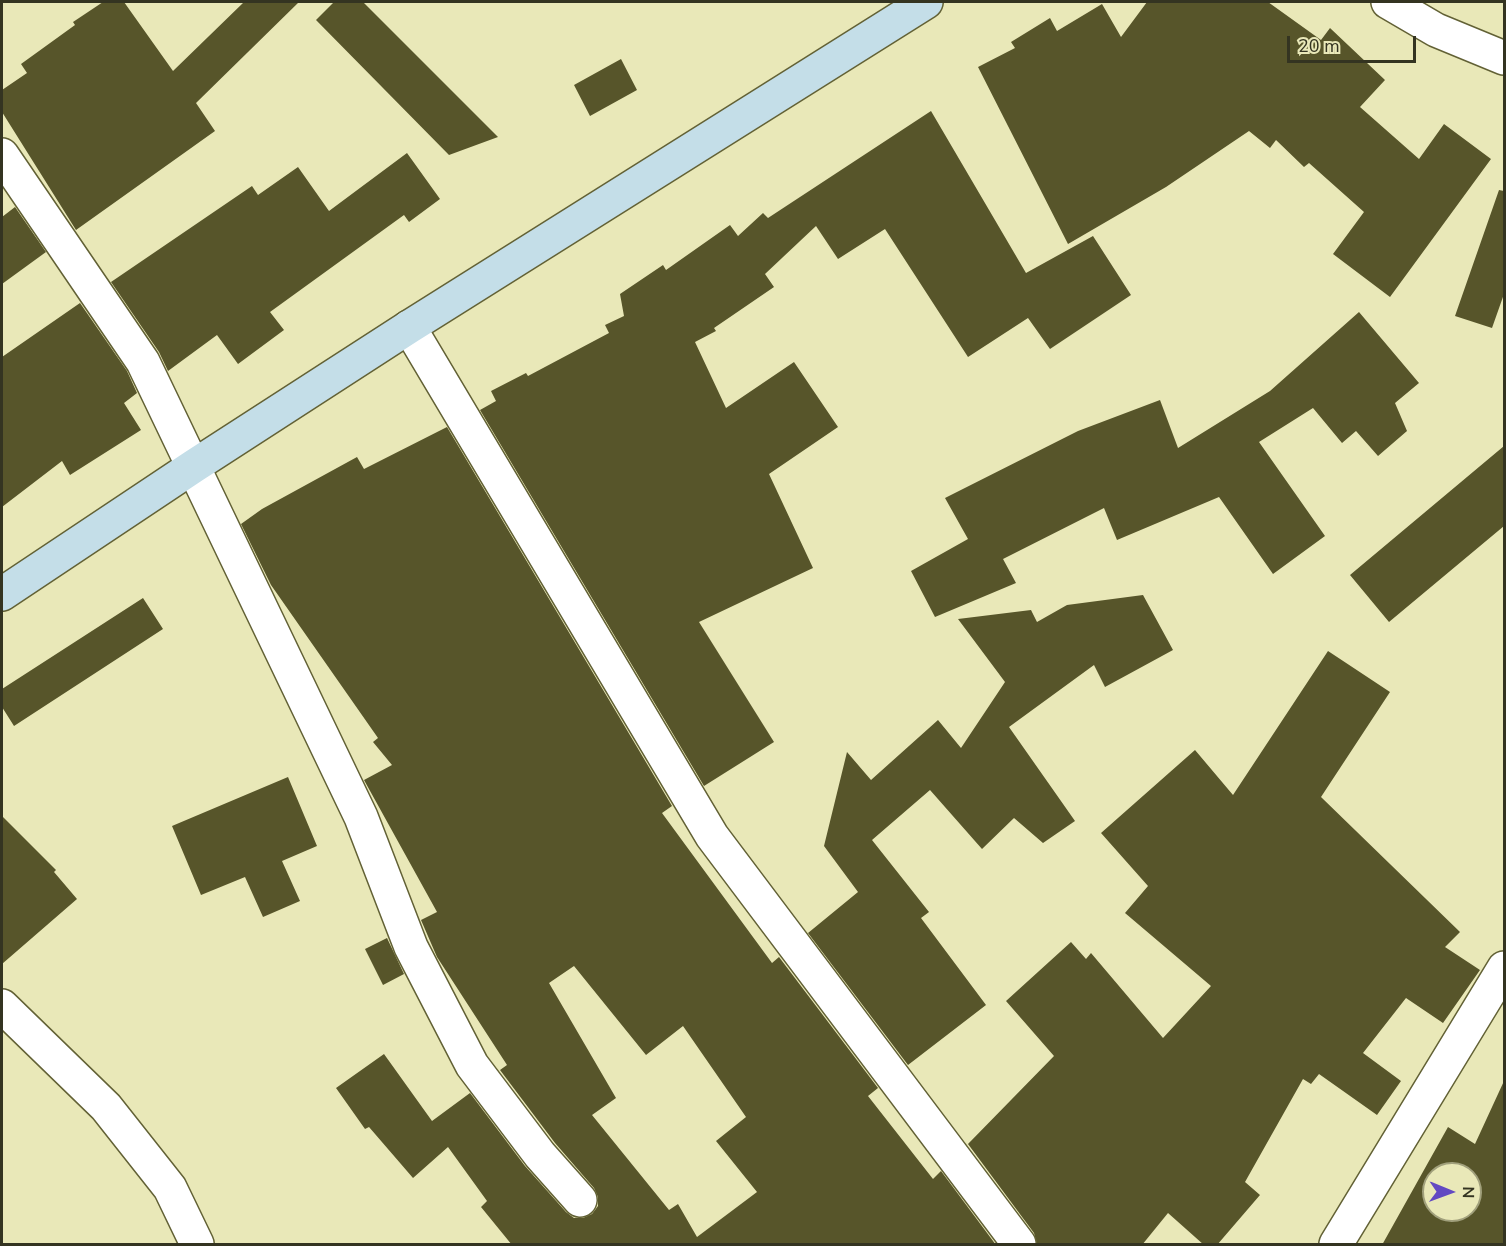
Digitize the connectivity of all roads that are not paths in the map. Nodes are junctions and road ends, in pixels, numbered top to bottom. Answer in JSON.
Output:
{"nodes":[{"id":1,"x":1388,"y":2,"type":"edge"},
{"id":2,"x":909,"y":6,"type":"edge"},
{"id":3,"x":1504,"y":58,"type":"edge"},
{"id":4,"x":2,"y":155,"type":"edge"},
{"id":5,"x":409,"y":327,"type":"junction"},
{"id":6,"x":194,"y":466,"type":"junction"},
{"id":7,"x":2,"y":594,"type":"edge"},
{"id":8,"x":1504,"y":968,"type":"edge"},
{"id":9,"x":2,"y":1006,"type":"edge"},
{"id":10,"x":580,"y":1200,"type":"dead end"},
{"id":11,"x":197,"y":1245,"type":"edge"},
{"id":12,"x":1019,"y":1245,"type":"edge"},
{"id":13,"x":1336,"y":1245,"type":"edge"}],
"edges":[{"from":1,"to":3,"type":"street"},
{"from":2,"to":5,"type":"main road"},
{"from":4,"to":6,"type":"street"},
{"from":5,"to":6,"type":"main road"},
{"from":5,"to":12,"type":"street"},
{"from":6,"to":7,"type":"main road"},
{"from":6,"to":10,"type":"street"},
{"from":8,"to":13,"type":"street"},
{"from":9,"to":11,"type":"street"}]}
